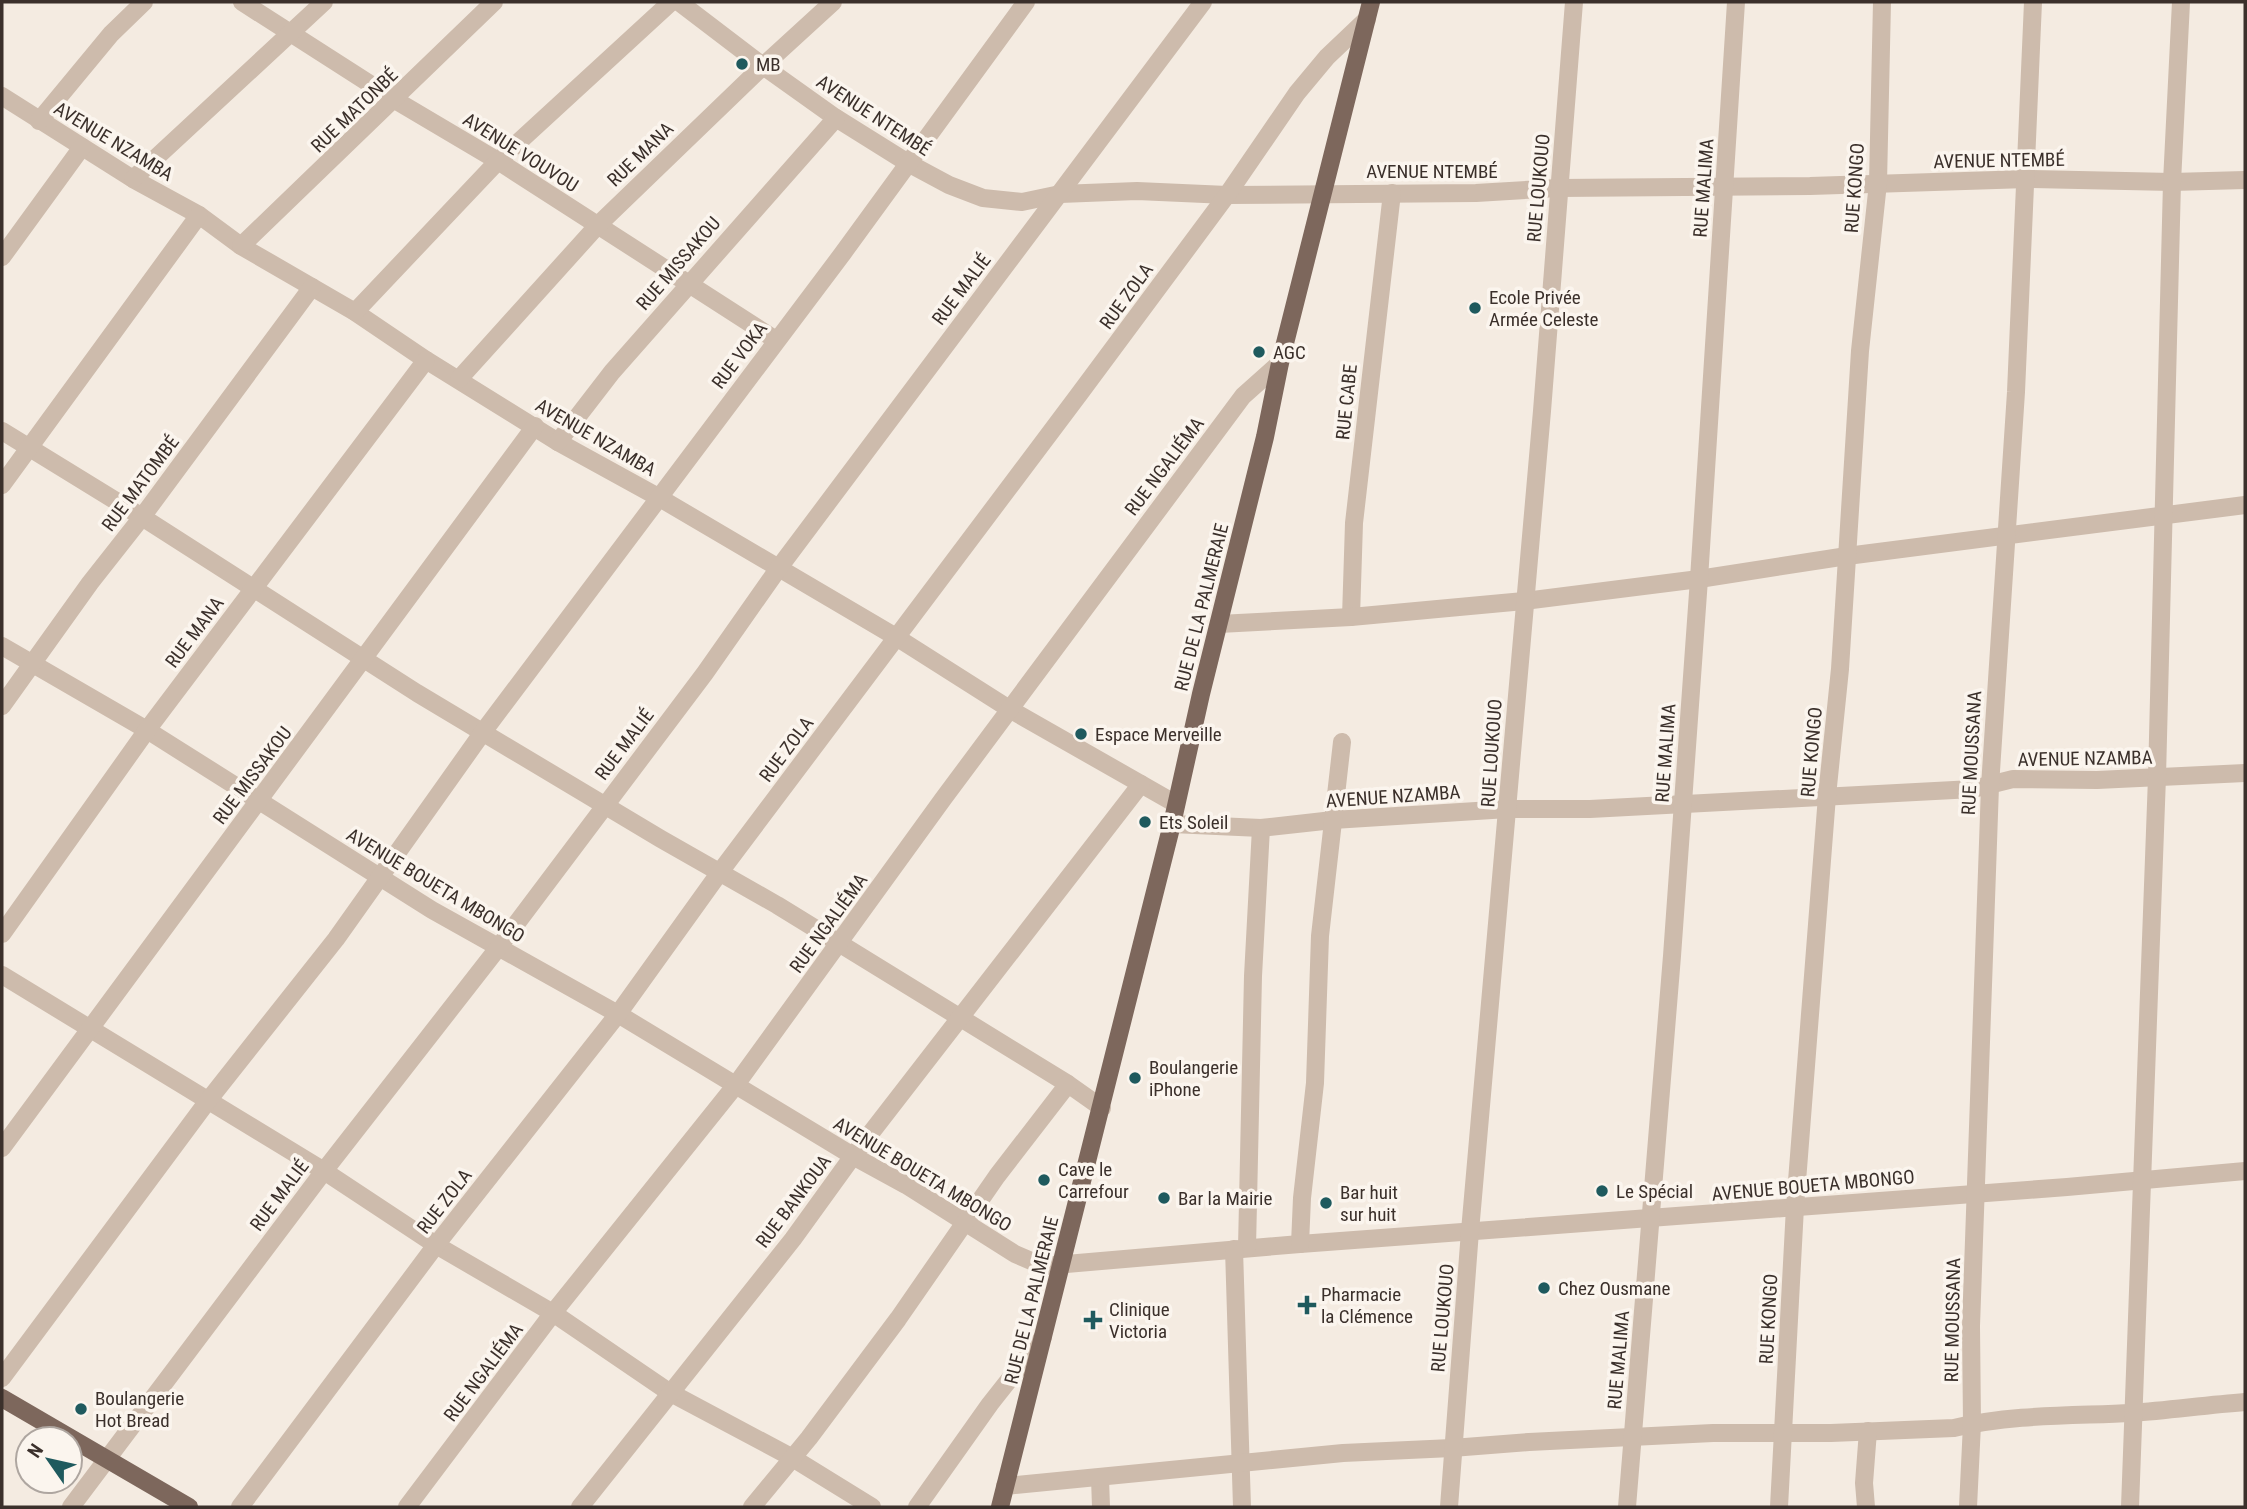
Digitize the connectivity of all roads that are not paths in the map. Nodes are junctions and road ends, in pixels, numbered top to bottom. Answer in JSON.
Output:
{"nodes":[{"id":1,"x":144,"y":2,"type":"edge"},
{"id":2,"x":242,"y":2,"type":"edge"},
{"id":3,"x":324,"y":2,"type":"edge"},
{"id":4,"x":494,"y":2,"type":"edge"},
{"id":5,"x":671,"y":2,"type":"edge"},
{"id":6,"x":679,"y":2,"type":"edge"},
{"id":7,"x":833,"y":2,"type":"edge"},
{"id":8,"x":1026,"y":2,"type":"edge"},
{"id":9,"x":1203,"y":2,"type":"edge"},
{"id":10,"x":1574,"y":2,"type":"edge"},
{"id":11,"x":1735,"y":2,"type":"edge"},
{"id":12,"x":1882,"y":2,"type":"edge"},
{"id":13,"x":2033,"y":2,"type":"edge"},
{"id":14,"x":2181,"y":2,"type":"edge"},
{"id":15,"x":1369,"y":10,"type":"edge"},
{"id":16,"x":288,"y":33,"type":"junction"},
{"id":17,"x":762,"y":66,"type":"junction"},
{"id":18,"x":2,"y":96,"type":"edge"},
{"id":19,"x":395,"y":100,"type":"junction"},
{"id":20,"x":836,"y":118,"type":"junction"},
{"id":21,"x":39,"y":121,"type":"junction"},
{"id":22,"x":82,"y":147,"type":"junction"},
{"id":23,"x":498,"y":161,"type":"junction"},
{"id":24,"x":908,"y":163,"type":"junction"},
{"id":25,"x":133,"y":179,"type":"junction"},
{"id":26,"x":2027,"y":179,"type":"junction"},
{"id":27,"x":2245,"y":180,"type":"edge"},
{"id":28,"x":2172,"y":182,"type":"junction"},
{"id":29,"x":1878,"y":183,"type":"junction"},
{"id":30,"x":1725,"y":185,"type":"junction"},
{"id":31,"x":1558,"y":188,"type":"junction"},
{"id":32,"x":1323,"y":193,"type":"junction"},
{"id":33,"x":1392,"y":193,"type":"junction"},
{"id":34,"x":1060,"y":194,"type":"junction"},
{"id":35,"x":1227,"y":195,"type":"junction"},
{"id":36,"x":199,"y":215,"type":"junction"},
{"id":37,"x":598,"y":225,"type":"junction"},
{"id":38,"x":241,"y":247,"type":"junction"},
{"id":39,"x":2,"y":257,"type":"edge"},
{"id":40,"x":689,"y":283,"type":"junction"},
{"id":41,"x":312,"y":287,"type":"junction"},
{"id":42,"x":355,"y":312,"type":"junction"},
{"id":43,"x":776,"y":340,"type":"junction"},
{"id":44,"x":426,"y":360,"type":"junction"},
{"id":45,"x":1280,"y":363,"type":"junction"},
{"id":46,"x":459,"y":379,"type":"junction"},
{"id":47,"x":535,"y":426,"type":"junction"},
{"id":48,"x":2,"y":432,"type":"edge"},
{"id":49,"x":558,"y":442,"type":"junction"},
{"id":50,"x":29,"y":447,"type":"junction"},
{"id":51,"x":2,"y":485,"type":"edge"},
{"id":52,"x":658,"y":496,"type":"junction"},
{"id":53,"x":2245,"y":505,"type":"edge"},
{"id":54,"x":142,"y":517,"type":"junction"},
{"id":55,"x":2166,"y":517,"type":"junction"},
{"id":56,"x":2005,"y":537,"type":"junction"},
{"id":57,"x":1847,"y":556,"type":"junction"},
{"id":58,"x":778,"y":569,"type":"junction"},
{"id":59,"x":1699,"y":579,"type":"junction"},
{"id":60,"x":254,"y":588,"type":"junction"},
{"id":61,"x":1524,"y":601,"type":"junction"},
{"id":62,"x":1351,"y":617,"type":"junction"},
{"id":63,"x":1219,"y":624,"type":"junction"},
{"id":64,"x":896,"y":637,"type":"junction"},
{"id":65,"x":2,"y":646,"type":"edge"},
{"id":66,"x":365,"y":660,"type":"junction"},
{"id":67,"x":31,"y":664,"type":"junction"},
{"id":68,"x":2,"y":706,"type":"edge"},
{"id":69,"x":1011,"y":710,"type":"junction"},
{"id":70,"x":146,"y":730,"type":"junction"},
{"id":71,"x":483,"y":732,"type":"junction"},
{"id":72,"x":1342,"y":742,"type":"dead end"},
{"id":73,"x":2245,"y":773,"type":"edge"},
{"id":74,"x":2157,"y":777,"type":"junction"},
{"id":75,"x":1141,"y":784,"type":"junction"},
{"id":76,"x":1990,"y":786,"type":"junction"},
{"id":77,"x":1827,"y":796,"type":"junction"},
{"id":78,"x":259,"y":801,"type":"junction"},
{"id":79,"x":605,"y":804,"type":"junction"},
{"id":80,"x":1176,"y":804,"type":"junction"},
{"id":81,"x":1682,"y":804,"type":"junction"},
{"id":82,"x":1508,"y":809,"type":"junction"},
{"id":83,"x":1333,"y":820,"type":"junction"},
{"id":84,"x":1172,"y":824,"type":"junction"},
{"id":85,"x":1261,"y":828,"type":"junction"},
{"id":86,"x":720,"y":873,"type":"junction"},
{"id":87,"x":380,"y":879,"type":"junction"},
{"id":88,"x":2,"y":934,"type":"edge"},
{"id":89,"x":839,"y":944,"type":"junction"},
{"id":90,"x":498,"y":948,"type":"junction"},
{"id":91,"x":2,"y":975,"type":"edge"},
{"id":92,"x":618,"y":1014,"type":"junction"},
{"id":93,"x":961,"y":1020,"type":"junction"},
{"id":94,"x":89,"y":1029,"type":"junction"},
{"id":95,"x":1068,"y":1084,"type":"junction"},
{"id":96,"x":735,"y":1086,"type":"junction"},
{"id":97,"x":207,"y":1102,"type":"junction"},
{"id":98,"x":1102,"y":1108,"type":"junction"},
{"id":99,"x":2,"y":1148,"type":"edge"},
{"id":100,"x":853,"y":1156,"type":"junction"},
{"id":101,"x":324,"y":1171,"type":"junction"},
{"id":102,"x":2245,"y":1171,"type":"edge"},
{"id":103,"x":2142,"y":1180,"type":"junction"},
{"id":104,"x":1977,"y":1193,"type":"junction"},
{"id":105,"x":1795,"y":1207,"type":"junction"},
{"id":106,"x":1650,"y":1219,"type":"junction"},
{"id":107,"x":965,"y":1222,"type":"junction"},
{"id":108,"x":1470,"y":1231,"type":"junction"},
{"id":109,"x":1300,"y":1244,"type":"junction"},
{"id":110,"x":436,"y":1245,"type":"junction"},
{"id":111,"x":1240,"y":1249,"type":"junction"},
{"id":112,"x":1062,"y":1265,"type":"junction"},
{"id":113,"x":553,"y":1313,"type":"junction"},
{"id":114,"x":1043,"y":1336,"type":"junction"},
{"id":115,"x":2,"y":1378,"type":"edge"},
{"id":116,"x":669,"y":1392,"type":"junction"},
{"id":117,"x":2,"y":1398,"type":"edge"},
{"id":118,"x":2245,"y":1402,"type":"edge"},
{"id":119,"x":2133,"y":1412,"type":"junction"},
{"id":120,"x":1972,"y":1424,"type":"junction"},
{"id":121,"x":1868,"y":1431,"type":"junction"},
{"id":122,"x":1784,"y":1432,"type":"junction"},
{"id":123,"x":1632,"y":1436,"type":"junction"},
{"id":124,"x":1452,"y":1448,"type":"junction"},
{"id":125,"x":791,"y":1457,"type":"junction"},
{"id":126,"x":107,"y":1458,"type":"junction"},
{"id":127,"x":1240,"y":1463,"type":"junction"},
{"id":128,"x":1100,"y":1478,"type":"junction"},
{"id":129,"x":1005,"y":1486,"type":"junction"},
{"id":130,"x":71,"y":1507,"type":"edge"},
{"id":131,"x":189,"y":1507,"type":"edge"},
{"id":132,"x":240,"y":1507,"type":"edge"},
{"id":133,"x":408,"y":1507,"type":"edge"},
{"id":134,"x":580,"y":1507,"type":"edge"},
{"id":135,"x":752,"y":1507,"type":"edge"},
{"id":136,"x":872,"y":1507,"type":"edge"},
{"id":137,"x":917,"y":1507,"type":"edge"},
{"id":138,"x":1000,"y":1507,"type":"edge"},
{"id":139,"x":1101,"y":1507,"type":"edge"},
{"id":140,"x":1242,"y":1507,"type":"edge"},
{"id":141,"x":1449,"y":1507,"type":"edge"},
{"id":142,"x":1628,"y":1507,"type":"edge"},
{"id":143,"x":1779,"y":1507,"type":"edge"},
{"id":144,"x":1866,"y":1507,"type":"edge"},
{"id":145,"x":1968,"y":1507,"type":"edge"},
{"id":146,"x":2130,"y":1507,"type":"edge"}],
"edges":[{"from":1,"to":21,"type":"street"},
{"from":2,"to":16,"type":"street","name":"AVENUE VOUVOU"},
{"from":3,"to":16,"type":"street"},
{"from":4,"to":19,"type":"street","name":"RUE MATONBÉ"},
{"from":5,"to":23,"type":"street"},
{"from":6,"to":17,"type":"street","name":"AVENUE NTEMBÉ"},
{"from":7,"to":17,"type":"street","name":"RUE MANA"},
{"from":8,"to":24,"type":"street","name":"RUE VOKA"},
{"from":9,"to":34,"type":"street","name":"RUE MALIÉ"},
{"from":10,"to":31,"type":"street","name":"RUE LOUKOUO"},
{"from":11,"to":30,"type":"street","name":"RUE MALIMA"},
{"from":12,"to":29,"type":"street","name":"RUE KONGO"},
{"from":13,"to":26,"type":"street","name":"RUE MOUSSANA"},
{"from":14,"to":28,"type":"street"},
{"from":15,"to":32,"type":"main road","name":"RUE DE LA PALMERAIE"},
{"from":15,"to":35,"type":"street","name":"RUE ZOLA"},
{"from":16,"to":19,"type":"street","name":"AVENUE VOUVOU"},
{"from":16,"to":25,"type":"street"},
{"from":17,"to":20,"type":"street","name":"AVENUE NTEMBÉ"},
{"from":17,"to":37,"type":"street","name":"RUE MANA"},
{"from":18,"to":21,"type":"street","name":"AVENUE NZAMBA"},
{"from":19,"to":23,"type":"street","name":"AVENUE VOUVOU"},
{"from":19,"to":38,"type":"street","name":"RUE MATONBÉ"},
{"from":20,"to":24,"type":"street","name":"AVENUE NTEMBÉ"},
{"from":20,"to":40,"type":"street","name":"RUE MISSAKOU"},
{"from":21,"to":22,"type":"street","name":"AVENUE NZAMBA"},
{"from":22,"to":25,"type":"street","name":"AVENUE NZAMBA"},
{"from":22,"to":39,"type":"street"},
{"from":23,"to":37,"type":"street","name":"AVENUE VOUVOU"},
{"from":23,"to":42,"type":"street"},
{"from":24,"to":34,"type":"street","name":"AVENUE NTEMBÉ"},
{"from":24,"to":43,"type":"street","name":"RUE VOKA"},
{"from":25,"to":36,"type":"street","name":"AVENUE NZAMBA"},
{"from":26,"to":28,"type":"street","name":"AVENUE NTEMBÉ"},
{"from":26,"to":29,"type":"street","name":"AVENUE NTEMBÉ"},
{"from":26,"to":56,"type":"street","name":"RUE MOUSSANA"},
{"from":27,"to":28,"type":"street","name":"AVENUE NTEMBÉ"},
{"from":28,"to":55,"type":"street"},
{"from":29,"to":30,"type":"street","name":"AVENUE NTEMBÉ"},
{"from":29,"to":57,"type":"street","name":"RUE KONGO"},
{"from":30,"to":31,"type":"street","name":"AVENUE NTEMBÉ"},
{"from":30,"to":59,"type":"street","name":"RUE MALIMA"},
{"from":31,"to":33,"type":"street","name":"AVENUE NTEMBÉ"},
{"from":31,"to":61,"type":"street","name":"RUE LOUKOUO"},
{"from":32,"to":33,"type":"street","name":"AVENUE NTEMBÉ"},
{"from":32,"to":35,"type":"street","name":"AVENUE NTEMBÉ"},
{"from":32,"to":45,"type":"main road","name":"RUE DE LA PALMERAIE"},
{"from":33,"to":62,"type":"street","name":"RUE CABE"},
{"from":34,"to":35,"type":"street","name":"AVENUE NTEMBÉ"},
{"from":34,"to":58,"type":"street","name":"RUE MALIÉ"},
{"from":35,"to":64,"type":"street","name":"RUE ZOLA"},
{"from":36,"to":38,"type":"street","name":"AVENUE NZAMBA"},
{"from":36,"to":50,"type":"street"},
{"from":37,"to":40,"type":"street","name":"AVENUE VOUVOU"},
{"from":37,"to":46,"type":"street","name":"RUE MANA"},
{"from":38,"to":41,"type":"street","name":"AVENUE NZAMBA"},
{"from":40,"to":43,"type":"street","name":"AVENUE VOUVOU"},
{"from":40,"to":49,"type":"street","name":"RUE MISSAKOU"},
{"from":41,"to":42,"type":"street","name":"AVENUE NZAMBA"},
{"from":41,"to":54,"type":"street","name":"RUE MATOMBÉ"},
{"from":42,"to":44,"type":"street","name":"AVENUE NZAMBA"},
{"from":43,"to":52,"type":"street","name":"RUE VOKA"},
{"from":44,"to":46,"type":"street","name":"AVENUE NZAMBA"},
{"from":44,"to":60,"type":"street","name":"RUE MANA"},
{"from":45,"to":63,"type":"main road","name":"RUE DE LA PALMERAIE"},
{"from":45,"to":69,"type":"street","name":"RUE NGALIÉMA"},
{"from":46,"to":47,"type":"street","name":"AVENUE NZAMBA"},
{"from":47,"to":49,"type":"street","name":"AVENUE NZAMBA"},
{"from":47,"to":66,"type":"street","name":"RUE MISSAKOU"},
{"from":48,"to":50,"type":"street"},
{"from":49,"to":52,"type":"street","name":"AVENUE NZAMBA"},
{"from":50,"to":51,"type":"street"},
{"from":50,"to":54,"type":"street"},
{"from":52,"to":58,"type":"street","name":"AVENUE NZAMBA"},
{"from":52,"to":71,"type":"street","name":"RUE VOKA"},
{"from":53,"to":55,"type":"street"},
{"from":54,"to":60,"type":"street"},
{"from":54,"to":67,"type":"street","name":"RUE MATOMBÉ"},
{"from":55,"to":56,"type":"street"},
{"from":55,"to":74,"type":"street"},
{"from":56,"to":57,"type":"street"},
{"from":56,"to":76,"type":"street","name":"RUE MOUSSANA"},
{"from":57,"to":59,"type":"street"},
{"from":57,"to":77,"type":"street","name":"RUE KONGO"},
{"from":58,"to":64,"type":"street","name":"AVENUE NZAMBA"},
{"from":58,"to":79,"type":"street","name":"RUE MALIÉ"},
{"from":59,"to":61,"type":"street"},
{"from":59,"to":81,"type":"street","name":"RUE MALIMA"},
{"from":60,"to":66,"type":"street"},
{"from":60,"to":70,"type":"street","name":"RUE MANA"},
{"from":61,"to":62,"type":"street"},
{"from":61,"to":82,"type":"street","name":"RUE LOUKOUO"},
{"from":62,"to":63,"type":"street"},
{"from":63,"to":80,"type":"main road","name":"RUE DE LA PALMERAIE"},
{"from":64,"to":69,"type":"street","name":"AVENUE NZAMBA"},
{"from":64,"to":86,"type":"street","name":"RUE ZOLA"},
{"from":65,"to":67,"type":"street","name":"AVENUE BOUETA MBONGO"},
{"from":66,"to":71,"type":"street"},
{"from":66,"to":78,"type":"street","name":"RUE MISSAKOU"},
{"from":67,"to":68,"type":"street","name":"RUE MATOMBÉ"},
{"from":67,"to":70,"type":"street","name":"AVENUE BOUETA MBONGO"},
{"from":69,"to":75,"type":"street","name":"AVENUE NZAMBA"},
{"from":69,"to":89,"type":"street","name":"RUE NGALIÉMA"},
{"from":70,"to":78,"type":"street","name":"AVENUE BOUETA MBONGO"},
{"from":70,"to":88,"type":"street","name":"RUE MANA"},
{"from":71,"to":79,"type":"street"},
{"from":71,"to":87,"type":"street","name":"RUE VOKA"},
{"from":72,"to":83,"type":"street"},
{"from":73,"to":74,"type":"street","name":"AVENUE NZAMBA"},
{"from":74,"to":76,"type":"street","name":"AVENUE NZAMBA"},
{"from":74,"to":103,"type":"street"},
{"from":75,"to":80,"type":"street","name":"AVENUE NZAMBA"},
{"from":75,"to":93,"type":"street","name":"RUE BANKOUA"},
{"from":76,"to":77,"type":"street","name":"AVENUE NZAMBA"},
{"from":76,"to":104,"type":"street","name":"RUE MOUSSANA"},
{"from":77,"to":81,"type":"street","name":"AVENUE NZAMBA"},
{"from":77,"to":105,"type":"street","name":"RUE KONGO"},
{"from":78,"to":87,"type":"street","name":"AVENUE BOUETA MBONGO"},
{"from":78,"to":94,"type":"street","name":"RUE MISSAKOU"},
{"from":79,"to":86,"type":"street"},
{"from":79,"to":90,"type":"street","name":"RUE MALIÉ"},
{"from":80,"to":84,"type":"main road","name":"RUE DE LA PALMERAIE"},
{"from":81,"to":82,"type":"street","name":"AVENUE NZAMBA"},
{"from":81,"to":106,"type":"street","name":"RUE MALIMA"},
{"from":82,"to":83,"type":"street","name":"AVENUE NZAMBA"},
{"from":82,"to":108,"type":"street","name":"RUE LOUKOUO"},
{"from":83,"to":85,"type":"street","name":"AVENUE NZAMBA"},
{"from":83,"to":109,"type":"street"},
{"from":84,"to":85,"type":"street","name":"AVENUE NZAMBA"},
{"from":84,"to":98,"type":"main road","name":"RUE DE LA PALMERAIE"},
{"from":85,"to":111,"type":"street"},
{"from":86,"to":89,"type":"street"},
{"from":86,"to":92,"type":"street","name":"RUE ZOLA"},
{"from":87,"to":90,"type":"street","name":"AVENUE BOUETA MBONGO"},
{"from":87,"to":97,"type":"street","name":"RUE VOKA"},
{"from":89,"to":93,"type":"street"},
{"from":89,"to":96,"type":"street","name":"RUE NGALIÉMA"},
{"from":90,"to":92,"type":"street","name":"AVENUE BOUETA MBONGO"},
{"from":90,"to":101,"type":"street","name":"RUE MALIÉ"},
{"from":91,"to":94,"type":"street"},
{"from":92,"to":96,"type":"street","name":"AVENUE BOUETA MBONGO"},
{"from":92,"to":110,"type":"street","name":"RUE ZOLA"},
{"from":93,"to":95,"type":"street"},
{"from":93,"to":100,"type":"street","name":"RUE BANKOUA"},
{"from":94,"to":97,"type":"street"},
{"from":94,"to":99,"type":"street","name":"RUE MISSAKOU"},
{"from":95,"to":98,"type":"street"},
{"from":95,"to":107,"type":"street"},
{"from":96,"to":100,"type":"street","name":"AVENUE BOUETA MBONGO"},
{"from":96,"to":113,"type":"street","name":"RUE NGALIÉMA"},
{"from":97,"to":101,"type":"street"},
{"from":97,"to":115,"type":"street","name":"RUE VOKA"},
{"from":98,"to":112,"type":"main road","name":"RUE DE LA PALMERAIE"},
{"from":100,"to":107,"type":"street","name":"AVENUE BOUETA MBONGO"},
{"from":100,"to":116,"type":"street","name":"RUE BANKOUA"},
{"from":101,"to":110,"type":"street"},
{"from":101,"to":126,"type":"street","name":"RUE MALIÉ"},
{"from":102,"to":103,"type":"street","name":"AVENUE BOUETA MBONGO"},
{"from":103,"to":104,"type":"street","name":"AVENUE BOUETA MBONGO"},
{"from":103,"to":119,"type":"street"},
{"from":104,"to":105,"type":"street","name":"AVENUE BOUETA MBONGO"},
{"from":104,"to":120,"type":"street","name":"RUE MOUSSANA"},
{"from":105,"to":106,"type":"street","name":"AVENUE BOUETA MBONGO"},
{"from":105,"to":122,"type":"street","name":"RUE KONGO"},
{"from":106,"to":108,"type":"street","name":"AVENUE BOUETA MBONGO"},
{"from":106,"to":123,"type":"street","name":"RUE MALIMA"},
{"from":107,"to":112,"type":"street","name":"AVENUE BOUETA MBONGO"},
{"from":107,"to":125,"type":"street"},
{"from":108,"to":109,"type":"street","name":"AVENUE BOUETA MBONGO"},
{"from":108,"to":124,"type":"street","name":"RUE LOUKOUO"},
{"from":109,"to":111,"type":"street","name":"AVENUE BOUETA MBONGO"},
{"from":110,"to":113,"type":"street"},
{"from":110,"to":132,"type":"street","name":"RUE ZOLA"},
{"from":111,"to":112,"type":"street","name":"AVENUE BOUETA MBONGO"},
{"from":111,"to":127,"type":"street"},
{"from":112,"to":114,"type":"main road","name":"RUE DE LA PALMERAIE"},
{"from":113,"to":116,"type":"street"},
{"from":113,"to":133,"type":"street","name":"RUE NGALIÉMA"},
{"from":114,"to":129,"type":"main road","name":"RUE DE LA PALMERAIE"},
{"from":114,"to":137,"type":"street"},
{"from":116,"to":125,"type":"street"},
{"from":116,"to":134,"type":"street","name":"RUE BANKOUA"},
{"from":117,"to":126,"type":"main road"},
{"from":118,"to":119,"type":"street"},
{"from":119,"to":120,"type":"street"},
{"from":119,"to":146,"type":"street"},
{"from":120,"to":121,"type":"street"},
{"from":120,"to":145,"type":"street","name":"RUE MOUSSANA"},
{"from":121,"to":122,"type":"street"},
{"from":121,"to":144,"type":"street"},
{"from":122,"to":123,"type":"street"},
{"from":122,"to":143,"type":"street","name":"RUE KONGO"},
{"from":123,"to":124,"type":"street"},
{"from":123,"to":142,"type":"street","name":"RUE MALIMA"},
{"from":124,"to":127,"type":"street"},
{"from":124,"to":141,"type":"street","name":"RUE LOUKOUO"},
{"from":125,"to":135,"type":"street"},
{"from":125,"to":136,"type":"street"},
{"from":126,"to":130,"type":"street","name":"RUE MALIÉ"},
{"from":126,"to":131,"type":"main road"},
{"from":127,"to":128,"type":"street"},
{"from":127,"to":140,"type":"street"},
{"from":128,"to":129,"type":"street"},
{"from":128,"to":139,"type":"street"},
{"from":129,"to":138,"type":"main road","name":"RUE DE LA PALMERAIE"}]}
